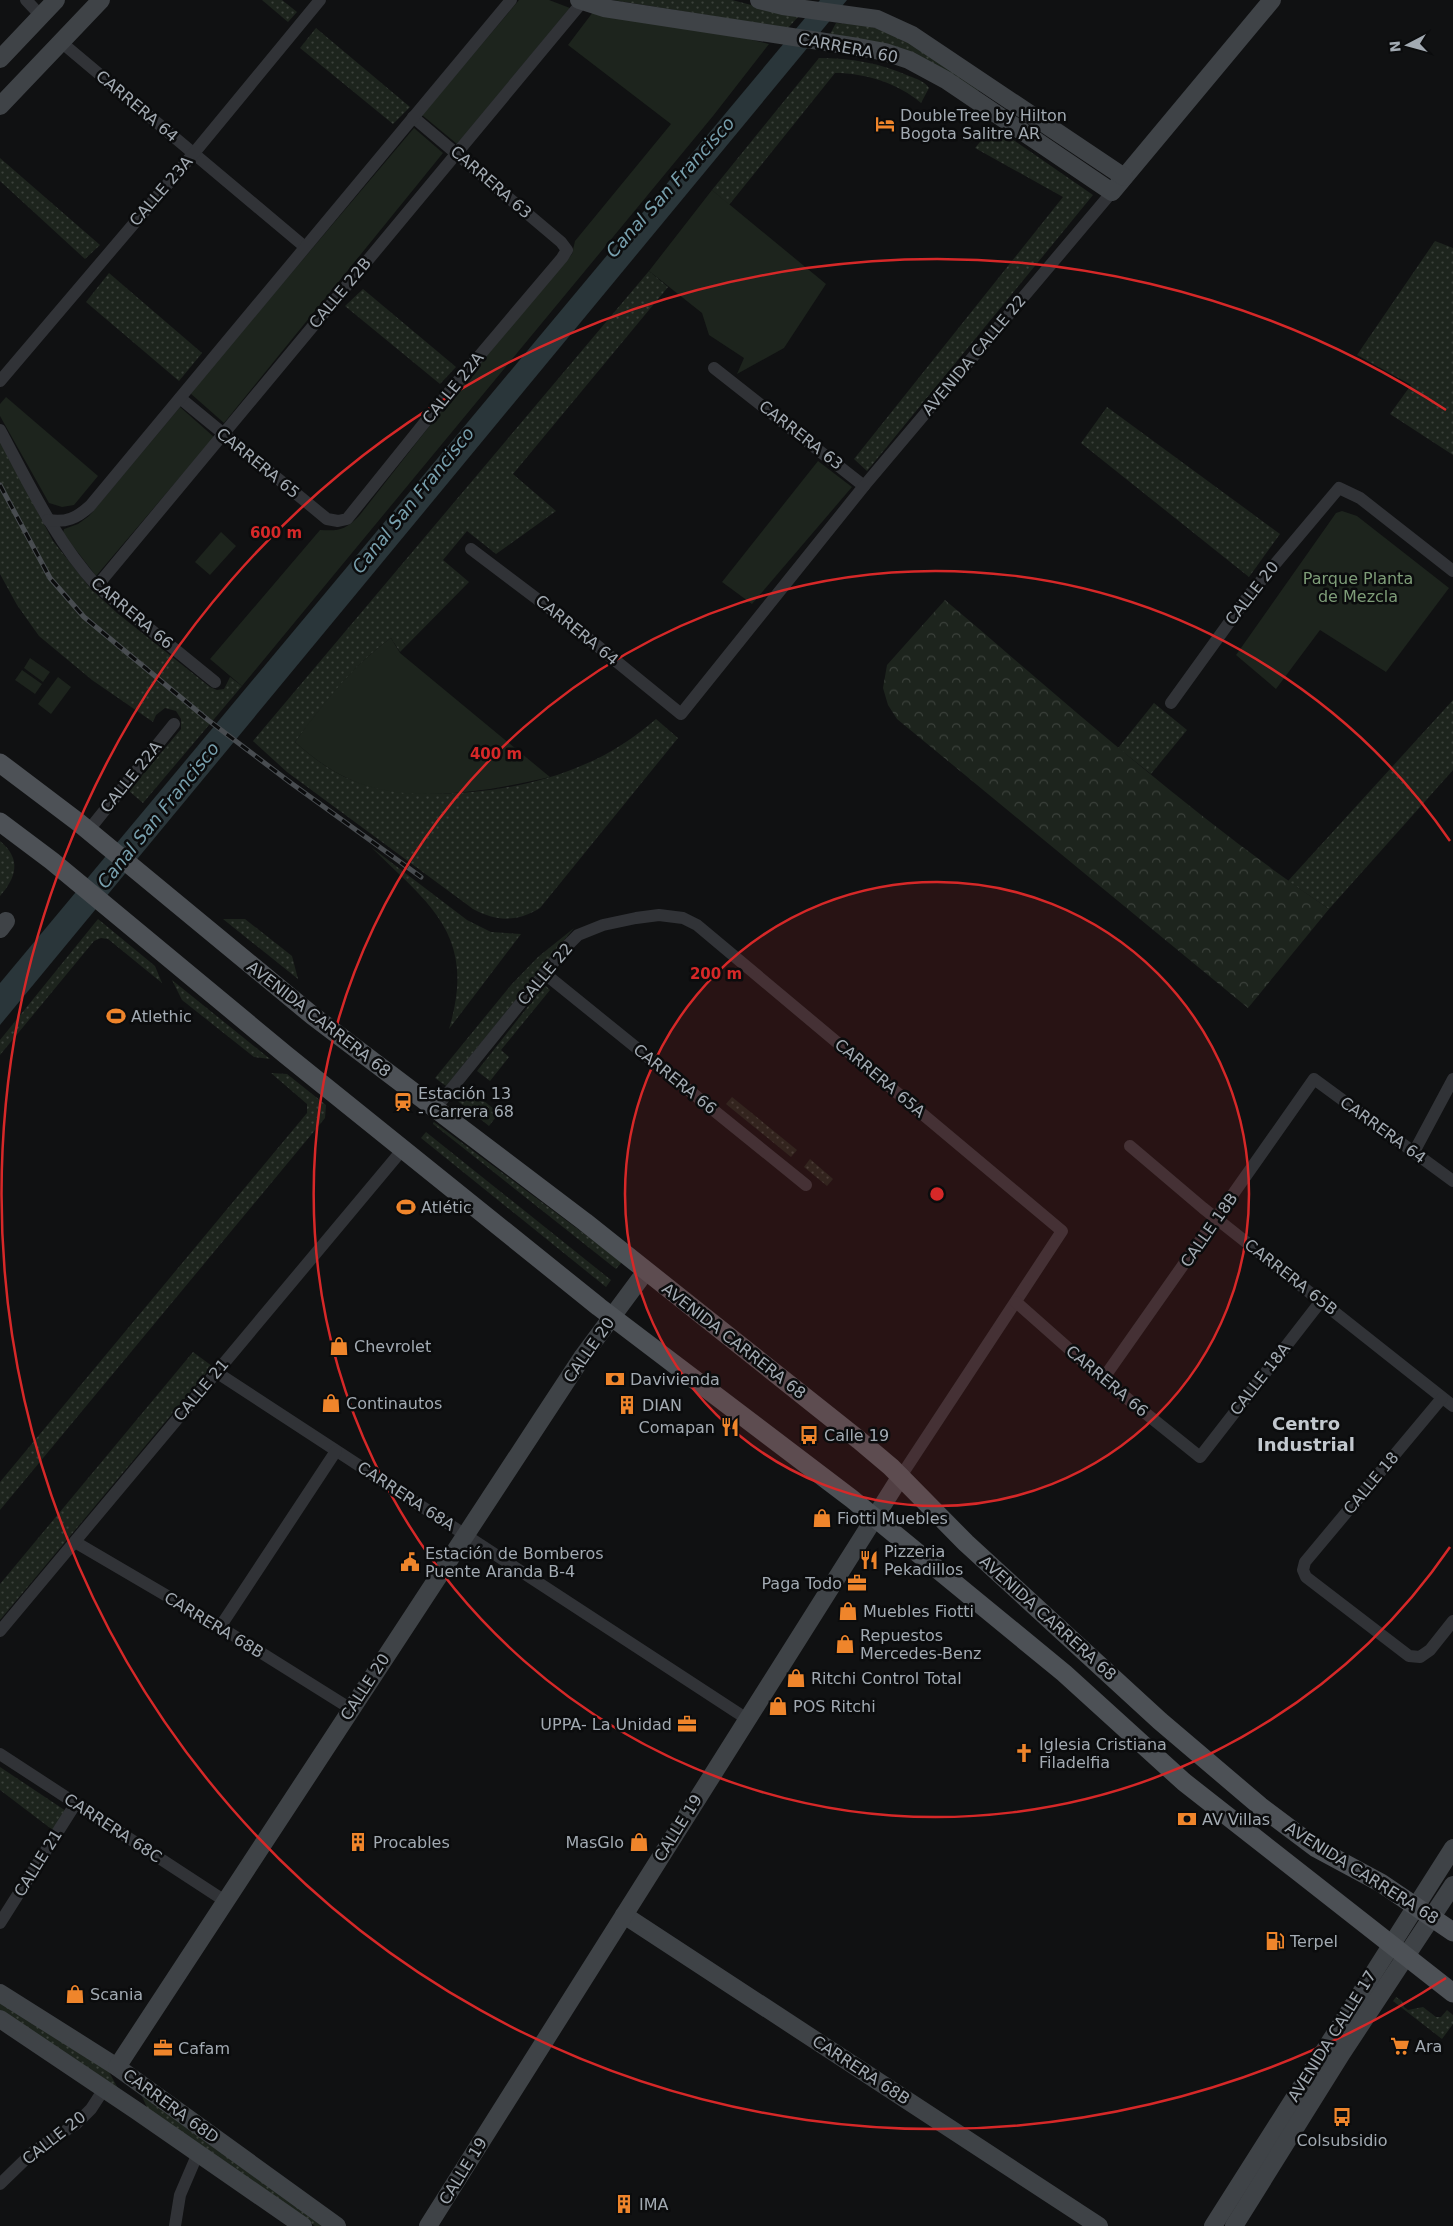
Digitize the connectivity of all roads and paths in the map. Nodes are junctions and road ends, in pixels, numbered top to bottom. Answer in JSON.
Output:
{"nodes":[{"id":1,"x":26,"y":0,"type":"edge"},
{"id":2,"x":56,"y":0,"type":"edge"},
{"id":3,"x":101,"y":0,"type":"edge"},
{"id":4,"x":320,"y":0,"type":"edge"},
{"id":5,"x":511,"y":0,"type":"edge"},
{"id":6,"x":582,"y":0,"type":"edge"},
{"id":7,"x":759,"y":0,"type":"edge"},
{"id":8,"x":1272,"y":0,"type":"edge"},
{"id":9,"x":41,"y":16,"type":"junction"},
{"id":10,"x":61,"y":42,"type":"junction"},
{"id":11,"x":0,"y":59,"type":"edge"},
{"id":12,"x":996,"y":91,"type":"junction"},
{"id":13,"x":0,"y":106,"type":"edge"},
{"id":14,"x":984,"y":106,"type":"junction"},
{"id":15,"x":413,"y":117,"type":"junction"},
{"id":16,"x":457,"y":152,"type":"junction"},
{"id":17,"x":194,"y":153,"type":"junction"},
{"id":18,"x":1124,"y":177,"type":"junction"},
{"id":19,"x":1112,"y":192,"type":"junction"},
{"id":20,"x":305,"y":247,"type":"junction"},
{"id":21,"x":567,"y":250,"type":"joint"},
{"id":22,"x":714,"y":368,"type":"dead end"},
{"id":23,"x":0,"y":380,"type":"edge"},
{"id":24,"x":180,"y":398,"type":"junction"},
{"id":25,"x":0,"y":430,"type":"edge"},
{"id":26,"x":222,"y":435,"type":"junction"},
{"id":27,"x":864,"y":486,"type":"junction"},
{"id":28,"x":48,"y":520,"type":"junction"},
{"id":29,"x":338,"y":521,"type":"joint"},
{"id":30,"x":471,"y":548,"type":"dead end"},
{"id":31,"x":1453,"y":571,"type":"edge"},
{"id":32,"x":97,"y":586,"type":"junction"},
{"id":33,"x":215,"y":682,"type":"dead end"},
{"id":34,"x":1171,"y":703,"type":"dead end"},
{"id":35,"x":681,"y":714,"type":"joint"},
{"id":36,"x":174,"y":724,"type":"dead end"},
{"id":37,"x":0,"y":763,"type":"edge"},
{"id":38,"x":0,"y":822,"type":"edge"},
{"id":39,"x":88,"y":831,"type":"junction"},
{"id":40,"x":697,"y":925,"type":"joint"},
{"id":41,"x":544,"y":973,"type":"junction"},
{"id":42,"x":1453,"y":1078,"type":"edge"},
{"id":43,"x":1314,"y":1079,"type":"joint"},
{"id":44,"x":435,"y":1109,"type":"junction"},
{"id":45,"x":1130,"y":1146,"type":"dead end"},
{"id":46,"x":403,"y":1149,"type":"junction"},
{"id":47,"x":1414,"y":1152,"type":"junction"},
{"id":48,"x":1453,"y":1180,"type":"edge"},
{"id":49,"x":806,"y":1185,"type":"dead end"},
{"id":50,"x":1217,"y":1219,"type":"junction"},
{"id":51,"x":1062,"y":1232,"type":"joint"},
{"id":52,"x":646,"y":1271,"type":"junction"},
{"id":53,"x":1321,"y":1301,"type":"junction"},
{"id":54,"x":1016,"y":1302,"type":"junction"},
{"id":55,"x":612,"y":1317,"type":"junction"},
{"id":56,"x":216,"y":1372,"type":"junction"},
{"id":57,"x":1103,"y":1380,"type":"junction"},
{"id":58,"x":1442,"y":1398,"type":"junction"},
{"id":59,"x":1453,"y":1406,"type":"edge"},
{"id":60,"x":336,"y":1450,"type":"junction"},
{"id":61,"x":1200,"y":1457,"type":"joint"},
{"id":62,"x":901,"y":1476,"type":"junction"},
{"id":63,"x":874,"y":1517,"type":"junction"},
{"id":64,"x":465,"y":1535,"type":"junction"},
{"id":65,"x":75,"y":1542,"type":"junction"},
{"id":66,"x":1453,"y":1621,"type":"edge"},
{"id":67,"x":220,"y":1627,"type":"junction"},
{"id":68,"x":0,"y":1631,"type":"edge"},
{"id":69,"x":351,"y":1709,"type":"junction"},
{"id":70,"x":747,"y":1718,"type":"junction"},
{"id":71,"x":0,"y":1754,"type":"edge"},
{"id":72,"x":76,"y":1803,"type":"junction"},
{"id":73,"x":1453,"y":1848,"type":"edge"},
{"id":74,"x":1453,"y":1885,"type":"edge"},
{"id":75,"x":225,"y":1901,"type":"junction"},
{"id":76,"x":1416,"y":1905,"type":"junction"},
{"id":77,"x":624,"y":1915,"type":"junction"},
{"id":78,"x":1432,"y":1916,"type":"junction"},
{"id":79,"x":0,"y":1924,"type":"edge"},
{"id":80,"x":1453,"y":1932,"type":"edge"},
{"id":81,"x":1391,"y":1944,"type":"junction"},
{"id":82,"x":1406,"y":1956,"type":"junction"},
{"id":83,"x":0,"y":1993,"type":"edge"},
{"id":84,"x":1453,"y":1993,"type":"edge"},
{"id":85,"x":0,"y":2019,"type":"edge"},
{"id":86,"x":117,"y":2067,"type":"junction"},
{"id":87,"x":104,"y":2089,"type":"junction"},
{"id":88,"x":138,"y":2111,"type":"junction"},
{"id":89,"x":198,"y":2153,"type":"junction"},
{"id":90,"x":0,"y":2184,"type":"edge"},
{"id":91,"x":175,"y":2226,"type":"edge"},
{"id":92,"x":303,"y":2226,"type":"edge"},
{"id":93,"x":337,"y":2226,"type":"edge"},
{"id":94,"x":428,"y":2226,"type":"edge"},
{"id":95,"x":1099,"y":2226,"type":"edge"},
{"id":96,"x":1213,"y":2226,"type":"edge"},
{"id":97,"x":1234,"y":2226,"type":"edge"}],
"edges":[{"from":1,"to":9,"type":"street"},
{"from":2,"to":9,"type":"street"},
{"from":3,"to":10,"type":"street"},
{"from":4,"to":17,"type":"street","name":"CALLE 23A"},
{"from":5,"to":15,"type":"street"},
{"from":6,"to":14,"type":"street","name":"CARRERA 60"},
{"from":6,"to":16,"type":"street","name":"CALLE 22B"},
{"from":7,"to":12,"type":"street","name":"CARRERA 60"},
{"from":8,"to":18,"type":"street","name":"AVENIDA CALLE 22"},
{"from":9,"to":11,"type":"street"},
{"from":10,"to":13,"type":"street"},
{"from":10,"to":17,"type":"street","name":"CARRERA 64"},
{"from":12,"to":14,"type":"street"},
{"from":12,"to":18,"type":"street","name":"CARRERA 60"},
{"from":14,"to":19,"type":"street","name":"CARRERA 60"},
{"from":15,"to":16,"type":"street","name":"CARRERA 63"},
{"from":15,"to":20,"type":"street"},
{"from":16,"to":21,"type":"street","name":"CARRERA 63"},
{"from":16,"to":26,"type":"street","name":"CALLE 22B"},
{"from":17,"to":20,"type":"street","name":"CARRERA 64"},
{"from":17,"to":23,"type":"street","name":"CALLE 23A"},
{"from":18,"to":19,"type":"street","name":"AVENIDA CALLE 22"},
{"from":19,"to":27,"type":"street","name":"AVENIDA CALLE 22"},
{"from":20,"to":24,"type":"street"},
{"from":21,"to":29,"type":"street","name":"CALLE 22A"},
{"from":22,"to":27,"type":"street","name":"CARRERA 63"},
{"from":24,"to":26,"type":"street","name":"CARRERA 65"},
{"from":24,"to":28,"type":"street"},
{"from":25,"to":28,"type":"street","name":"CARRERA 66"},
{"from":26,"to":29,"type":"street","name":"CARRERA 65"},
{"from":26,"to":32,"type":"street","name":"CALLE 22B"},
{"from":27,"to":35,"type":"street","name":"AVENIDA CALLE 22"},
{"from":28,"to":32,"type":"street","name":"CARRERA 66"},
{"from":30,"to":35,"type":"street","name":"CARRERA 64"},
{"from":31,"to":34,"type":"street","name":"CALLE 20"},
{"from":32,"to":33,"type":"street","name":"CARRERA 66"},
{"from":36,"to":39,"type":"street","name":"CALLE 22A"},
{"from":37,"to":39,"type":"main road","name":"AVENIDA CARRERA 68"},
{"from":38,"to":46,"type":"main road","name":"AVENIDA CARRERA 68"},
{"from":39,"to":44,"type":"main road","name":"AVENIDA CARRERA 68"},
{"from":40,"to":41,"type":"street","name":"CALLE 22"},
{"from":40,"to":51,"type":"street","name":"CARRERA 65A"},
{"from":41,"to":44,"type":"street","name":"CALLE 22"},
{"from":41,"to":49,"type":"street","name":"CARRERA 66"},
{"from":42,"to":47,"type":"street"},
{"from":43,"to":47,"type":"street","name":"CARRERA 64"},
{"from":43,"to":50,"type":"street","name":"CALLE 18B"},
{"from":44,"to":52,"type":"main road","name":"AVENIDA CARRERA 68"},
{"from":45,"to":50,"type":"street","name":"CARRERA 65B"},
{"from":46,"to":55,"type":"main road","name":"AVENIDA CARRERA 68"},
{"from":46,"to":56,"type":"street","name":"CALLE 21"},
{"from":47,"to":48,"type":"street","name":"CARRERA 64"},
{"from":50,"to":53,"type":"street","name":"CARRERA 65B"},
{"from":50,"to":57,"type":"street","name":"CALLE 18B"},
{"from":51,"to":54,"type":"street","name":"CALLE 19"},
{"from":52,"to":55,"type":"street","name":"CALLE 20"},
{"from":52,"to":62,"type":"main road","name":"AVENIDA CARRERA 68"},
{"from":53,"to":58,"type":"street","name":"CARRERA 65B"},
{"from":53,"to":61,"type":"street","name":"CALLE 18A"},
{"from":54,"to":57,"type":"street","name":"CARRERA 66"},
{"from":54,"to":62,"type":"street","name":"CALLE 19"},
{"from":55,"to":63,"type":"main road","name":"AVENIDA CARRERA 68"},
{"from":55,"to":64,"type":"street","name":"CALLE 20"},
{"from":56,"to":60,"type":"street","name":"CARRERA 68A"},
{"from":56,"to":65,"type":"street","name":"CALLE 21"},
{"from":57,"to":61,"type":"street","name":"CARRERA 66"},
{"from":58,"to":59,"type":"street","name":"CARRERA 65B"},
{"from":58,"to":66,"type":"street","name":"CALLE 18"},
{"from":60,"to":64,"type":"street","name":"CARRERA 68A"},
{"from":60,"to":67,"type":"street"},
{"from":62,"to":63,"type":"street","name":"CALLE 19"},
{"from":62,"to":76,"type":"main road","name":"AVENIDA CARRERA 68"},
{"from":63,"to":70,"type":"street","name":"CALLE 19"},
{"from":63,"to":81,"type":"main road","name":"AVENIDA CARRERA 68"},
{"from":64,"to":69,"type":"street","name":"CALLE 20"},
{"from":64,"to":70,"type":"street","name":"CARRERA 68A"},
{"from":65,"to":67,"type":"street","name":"CARRERA 68B"},
{"from":65,"to":68,"type":"street","name":"CALLE 21"},
{"from":67,"to":69,"type":"street","name":"CARRERA 68B"},
{"from":69,"to":75,"type":"street","name":"CALLE 20"},
{"from":70,"to":77,"type":"street","name":"CALLE 19"},
{"from":71,"to":72,"type":"street","name":"CARRERA 68C"},
{"from":72,"to":75,"type":"street","name":"CARRERA 68C"},
{"from":72,"to":79,"type":"street","name":"CALLE 21"},
{"from":73,"to":76,"type":"street","name":"AVENIDA CALLE 17"},
{"from":74,"to":78,"type":"street","name":"AVENIDA CALLE 17"},
{"from":75,"to":86,"type":"street","name":"CALLE 20"},
{"from":76,"to":78,"type":"main road","name":"AVENIDA CARRERA 68"},
{"from":76,"to":81,"type":"street","name":"AVENIDA CALLE 17"},
{"from":77,"to":94,"type":"street","name":"CALLE 19"},
{"from":77,"to":95,"type":"street","name":"CARRERA 68B"},
{"from":78,"to":80,"type":"main road","name":"AVENIDA CARRERA 68"},
{"from":78,"to":82,"type":"street","name":"AVENIDA CALLE 17"},
{"from":81,"to":82,"type":"main road","name":"AVENIDA CARRERA 68"},
{"from":81,"to":96,"type":"street","name":"AVENIDA CALLE 17"},
{"from":82,"to":84,"type":"main road","name":"AVENIDA CARRERA 68"},
{"from":82,"to":97,"type":"street","name":"AVENIDA CALLE 17"},
{"from":83,"to":86,"type":"street","name":"CARRERA 68D"},
{"from":85,"to":87,"type":"street","name":"CARRERA 68D"},
{"from":86,"to":88,"type":"street"},
{"from":86,"to":93,"type":"street","name":"CARRERA 68D"},
{"from":87,"to":88,"type":"street","name":"CARRERA 68D"},
{"from":87,"to":90,"type":"street","name":"CALLE 20"},
{"from":88,"to":89,"type":"street","name":"CARRERA 68D"},
{"from":89,"to":91,"type":"street"},
{"from":89,"to":92,"type":"street","name":"CARRERA 68D"}]}
